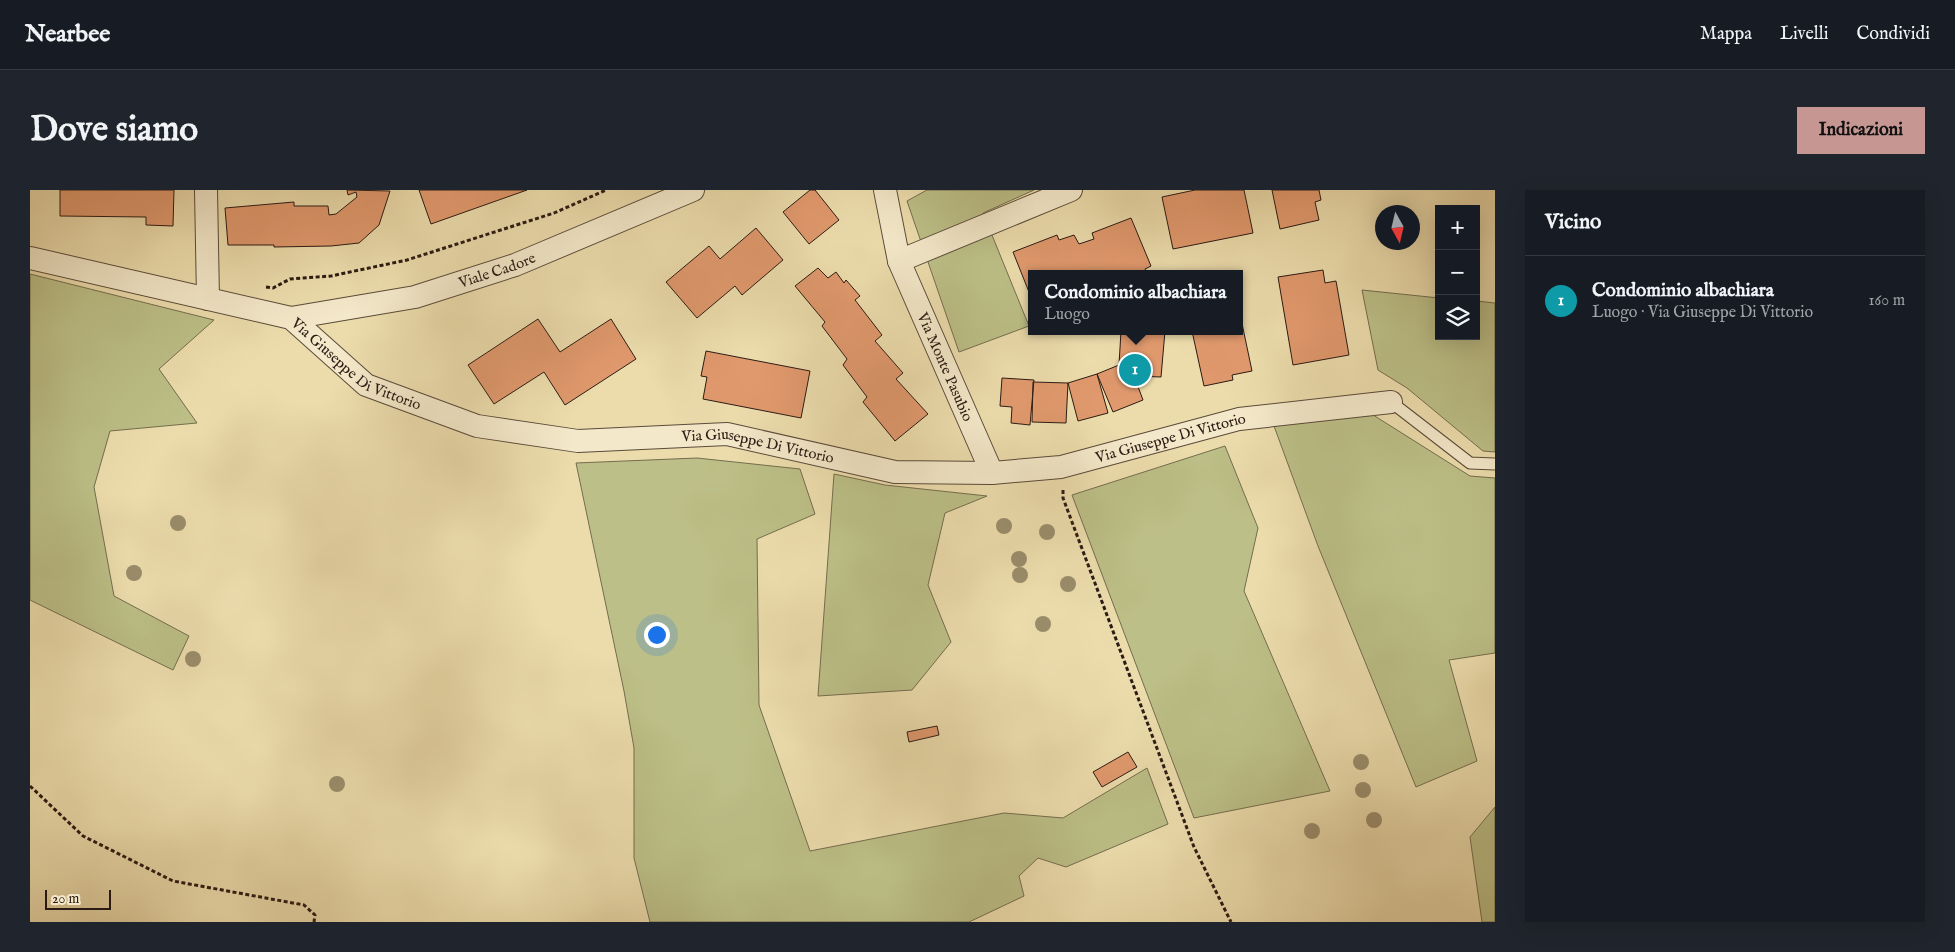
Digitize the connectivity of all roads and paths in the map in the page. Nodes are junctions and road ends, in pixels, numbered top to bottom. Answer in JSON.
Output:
{"nodes":[{"id":1,"x":206,"y":190,"type":"edge"},
{"id":2,"x":606,"y":190,"type":"edge"},
{"id":3,"x":693,"y":190,"type":"edge"},
{"id":4,"x":885,"y":190,"type":"edge"},
{"id":5,"x":1070,"y":190,"type":"edge"},
{"id":6,"x":30,"y":258,"type":"edge"},
{"id":7,"x":899,"y":261,"type":"junction"},
{"id":8,"x":263,"y":287,"type":"dead end"},
{"id":9,"x":208,"y":299,"type":"junction"},
{"id":10,"x":291,"y":318,"type":"junction"},
{"id":11,"x":1391,"y":402,"type":"joint"},
{"id":12,"x":1495,"y":464,"type":"edge"},
{"id":13,"x":1061,"y":467,"type":"junction"},
{"id":14,"x":992,"y":472,"type":"junction"},
{"id":15,"x":30,"y":786,"type":"edge"},
{"id":16,"x":314,"y":922,"type":"edge"},
{"id":17,"x":1231,"y":922,"type":"edge"}],
"edges":[{"from":1,"to":9,"type":"street"},
{"from":2,"to":8,"type":"path"},
{"from":3,"to":10,"type":"street","name":"Viale Cadore"},
{"from":4,"to":7,"type":"street","name":"Via Monte Pasubio"},
{"from":5,"to":7,"type":"street"},
{"from":6,"to":9,"type":"street","name":"Via Giuseppe Di Vittorio"},
{"from":7,"to":14,"type":"street","name":"Via Monte Pasubio"},
{"from":9,"to":10,"type":"street","name":"Via Giuseppe Di Vittorio"},
{"from":10,"to":14,"type":"street","name":"Via Giuseppe Di Vittorio"},
{"from":11,"to":12,"type":"lane","name":"Via Giuseppe Di Vittorio"},
{"from":11,"to":13,"type":"street","name":"Via Giuseppe Di Vittorio"},
{"from":13,"to":14,"type":"street","name":"Via Giuseppe Di Vittorio"},
{"from":13,"to":17,"type":"path"},
{"from":15,"to":16,"type":"path"}]}
